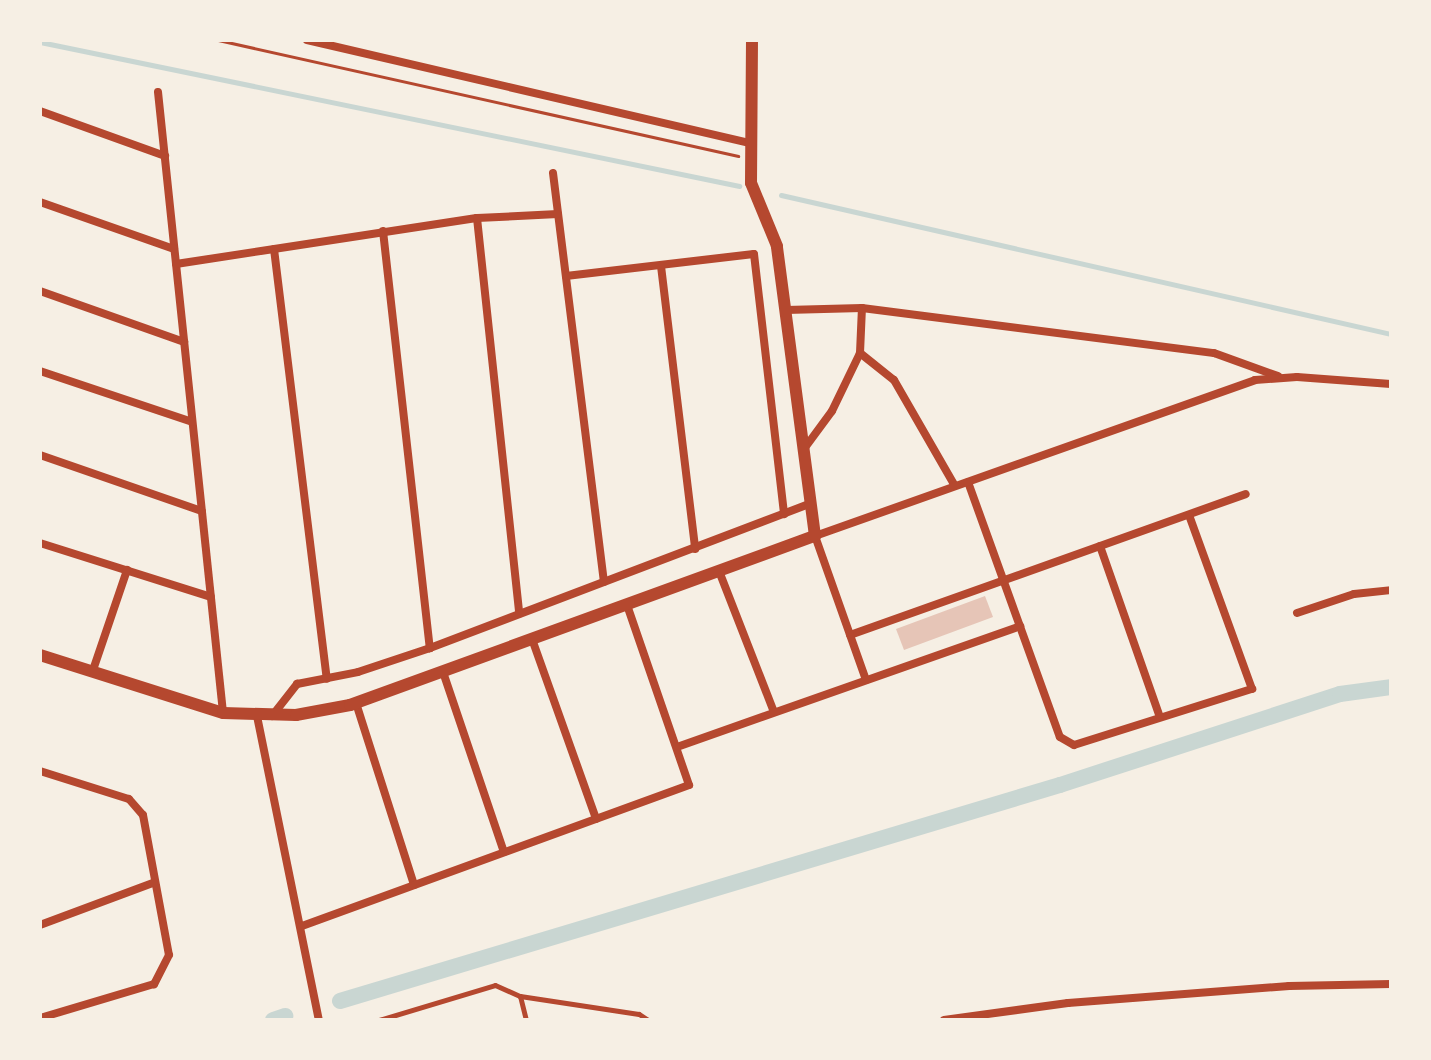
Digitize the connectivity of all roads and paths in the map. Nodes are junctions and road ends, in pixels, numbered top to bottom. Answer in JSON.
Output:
{"nodes":[{"id":1,"x":218,"y":40,"type":"edge"},
{"id":2,"x":307,"y":40,"type":"edge"},
{"id":3,"x":752,"y":40,"type":"edge"},
{"id":4,"x":331,"y":43,"type":"edge"},
{"id":5,"x":158,"y":92,"type":"dead end"},
{"id":6,"x":40,"y":111,"type":"edge"},
{"id":7,"x":751,"y":143,"type":"junction"},
{"id":8,"x":165,"y":156,"type":"junction"},
{"id":9,"x":750,"y":158,"type":"junction"},
{"id":10,"x":553,"y":173,"type":"dead end"},
{"id":11,"x":40,"y":202,"type":"edge"},
{"id":12,"x":558,"y":214,"type":"junction"},
{"id":13,"x":477,"y":218,"type":"junction"},
{"id":14,"x":383,"y":231,"type":"junction"},
{"id":15,"x":174,"y":249,"type":"junction"},
{"id":16,"x":274,"y":249,"type":"junction"},
{"id":17,"x":176,"y":264,"type":"junction"},
{"id":18,"x":661,"y":266,"type":"junction"},
{"id":19,"x":566,"y":276,"type":"junction"},
{"id":20,"x":40,"y":291,"type":"edge"},
{"id":21,"x":862,"y":308,"type":"junction"},
{"id":22,"x":786,"y":310,"type":"junction"},
{"id":23,"x":184,"y":342,"type":"junction"},
{"id":24,"x":860,"y":353,"type":"junction"},
{"id":25,"x":40,"y":371,"type":"edge"},
{"id":26,"x":1283,"y":378,"type":"junction"},
{"id":27,"x":1391,"y":384,"type":"edge"},
{"id":28,"x":192,"y":422,"type":"junction"},
{"id":29,"x":804,"y":449,"type":"junction"},
{"id":30,"x":40,"y":455,"type":"edge"},
{"id":31,"x":968,"y":482,"type":"junction"},
{"id":32,"x":955,"y":486,"type":"junction"},
{"id":33,"x":1246,"y":494,"type":"dead end"},
{"id":34,"x":810,"y":504,"type":"junction"},
{"id":35,"x":202,"y":511,"type":"junction"},
{"id":36,"x":784,"y":514,"type":"junction"},
{"id":37,"x":1189,"y":515,"type":"junction"},
{"id":38,"x":815,"y":536,"type":"junction"},
{"id":39,"x":40,"y":543,"type":"edge"},
{"id":40,"x":1100,"y":546,"type":"junction"},
{"id":41,"x":695,"y":549,"type":"junction"},
{"id":42,"x":127,"y":570,"type":"junction"},
{"id":43,"x":719,"y":571,"type":"junction"},
{"id":44,"x":1003,"y":580,"type":"junction"},
{"id":45,"x":604,"y":582,"type":"junction"},
{"id":46,"x":1391,"y":590,"type":"edge"},
{"id":47,"x":211,"y":597,"type":"junction"},
{"id":48,"x":627,"y":605,"type":"junction"},
{"id":49,"x":1297,"y":613,"type":"dead end"},
{"id":50,"x":519,"y":614,"type":"junction"},
{"id":51,"x":1020,"y":626,"type":"junction"},
{"id":52,"x":850,"y":635,"type":"junction"},
{"id":53,"x":532,"y":639,"type":"junction"},
{"id":54,"x":430,"y":648,"type":"junction"},
{"id":55,"x":40,"y":655,"type":"edge"},
{"id":56,"x":443,"y":672,"type":"junction"},
{"id":57,"x":92,"y":673,"type":"junction"},
{"id":58,"x":327,"y":679,"type":"junction"},
{"id":59,"x":866,"y":680,"type":"junction"},
{"id":60,"x":356,"y":703,"type":"junction"},
{"id":61,"x":774,"y":712,"type":"junction"},
{"id":62,"x":223,"y":713,"type":"junction"},
{"id":63,"x":257,"y":716,"type":"junction"},
{"id":64,"x":272,"y":716,"type":"junction"},
{"id":65,"x":1160,"y":717,"type":"junction"},
{"id":66,"x":677,"y":747,"type":"junction"},
{"id":67,"x":40,"y":771,"type":"edge"},
{"id":68,"x":596,"y":819,"type":"junction"},
{"id":69,"x":504,"y":852,"type":"junction"},
{"id":70,"x":153,"y":883,"type":"junction"},
{"id":71,"x":414,"y":885,"type":"junction"},
{"id":72,"x":40,"y":925,"type":"edge"},
{"id":73,"x":302,"y":926,"type":"junction"},
{"id":74,"x":1391,"y":984,"type":"edge"},
{"id":75,"x":520,"y":996,"type":"junction"},
{"id":76,"x":40,"y":1010,"type":"edge"},
{"id":77,"x":40,"y":1018,"type":"edge"},
{"id":78,"x":319,"y":1020,"type":"edge"},
{"id":79,"x":379,"y":1020,"type":"edge"},
{"id":80,"x":526,"y":1020,"type":"edge"},
{"id":81,"x":648,"y":1020,"type":"edge"},
{"id":82,"x":944,"y":1020,"type":"edge"}],
"edges":[{"from":1,"to":9,"type":"path"},
{"from":2,"to":4,"type":"street"},
{"from":3,"to":7,"type":"street"},
{"from":4,"to":7,"type":"street"},
{"from":5,"to":8,"type":"street"},
{"from":6,"to":8,"type":"street"},
{"from":7,"to":9,"type":"street"},
{"from":8,"to":15,"type":"street"},
{"from":9,"to":22,"type":"street"},
{"from":10,"to":12,"type":"street"},
{"from":11,"to":15,"type":"street"},
{"from":12,"to":13,"type":"street"},
{"from":12,"to":19,"type":"street"},
{"from":13,"to":14,"type":"street"},
{"from":13,"to":50,"type":"street"},
{"from":14,"to":16,"type":"street"},
{"from":14,"to":54,"type":"street"},
{"from":15,"to":17,"type":"street"},
{"from":16,"to":17,"type":"street"},
{"from":16,"to":58,"type":"street"},
{"from":17,"to":23,"type":"street"},
{"from":18,"to":19,"type":"street"},
{"from":18,"to":36,"type":"street"},
{"from":18,"to":41,"type":"street"},
{"from":19,"to":45,"type":"street"},
{"from":20,"to":23,"type":"street"},
{"from":21,"to":22,"type":"street"},
{"from":21,"to":24,"type":"street"},
{"from":21,"to":26,"type":"street"},
{"from":22,"to":29,"type":"street"},
{"from":23,"to":28,"type":"street"},
{"from":24,"to":29,"type":"street"},
{"from":24,"to":32,"type":"street"},
{"from":25,"to":28,"type":"street"},
{"from":26,"to":27,"type":"street"},
{"from":26,"to":31,"type":"street"},
{"from":28,"to":35,"type":"street"},
{"from":29,"to":34,"type":"street"},
{"from":30,"to":35,"type":"street"},
{"from":31,"to":32,"type":"street"},
{"from":31,"to":44,"type":"street"},
{"from":32,"to":38,"type":"street"},
{"from":33,"to":37,"type":"street"},
{"from":34,"to":36,"type":"street"},
{"from":34,"to":38,"type":"street"},
{"from":35,"to":47,"type":"street"},
{"from":36,"to":41,"type":"street"},
{"from":37,"to":40,"type":"street"},
{"from":37,"to":65,"type":"street"},
{"from":38,"to":43,"type":"street"},
{"from":38,"to":52,"type":"street"},
{"from":39,"to":42,"type":"street"},
{"from":40,"to":44,"type":"street"},
{"from":40,"to":65,"type":"street"},
{"from":41,"to":45,"type":"street"},
{"from":42,"to":47,"type":"street"},
{"from":42,"to":57,"type":"street"},
{"from":43,"to":48,"type":"street"},
{"from":43,"to":61,"type":"street"},
{"from":44,"to":51,"type":"street"},
{"from":44,"to":52,"type":"street"},
{"from":45,"to":50,"type":"street"},
{"from":46,"to":49,"type":"street"},
{"from":47,"to":62,"type":"street"},
{"from":48,"to":53,"type":"street"},
{"from":48,"to":66,"type":"street"},
{"from":50,"to":54,"type":"street"},
{"from":51,"to":59,"type":"street"},
{"from":51,"to":65,"type":"street"},
{"from":52,"to":59,"type":"street"},
{"from":53,"to":56,"type":"street"},
{"from":53,"to":68,"type":"street"},
{"from":54,"to":58,"type":"street"},
{"from":55,"to":57,"type":"street"},
{"from":56,"to":60,"type":"street"},
{"from":56,"to":69,"type":"street"},
{"from":57,"to":62,"type":"street"},
{"from":58,"to":64,"type":"street"},
{"from":59,"to":61,"type":"street"},
{"from":60,"to":64,"type":"street"},
{"from":60,"to":71,"type":"street"},
{"from":61,"to":66,"type":"street"},
{"from":62,"to":63,"type":"street"},
{"from":63,"to":64,"type":"street"},
{"from":63,"to":73,"type":"street"},
{"from":66,"to":68,"type":"street"},
{"from":67,"to":70,"type":"street"},
{"from":68,"to":69,"type":"street"},
{"from":69,"to":71,"type":"street"},
{"from":70,"to":72,"type":"street"},
{"from":70,"to":77,"type":"street"},
{"from":71,"to":73,"type":"street"},
{"from":73,"to":78,"type":"street"},
{"from":74,"to":82,"type":"street"},
{"from":75,"to":79,"type":"lane"},
{"from":75,"to":80,"type":"lane"},
{"from":75,"to":81,"type":"lane"},
{"from":76,"to":77,"type":"street"}]}
